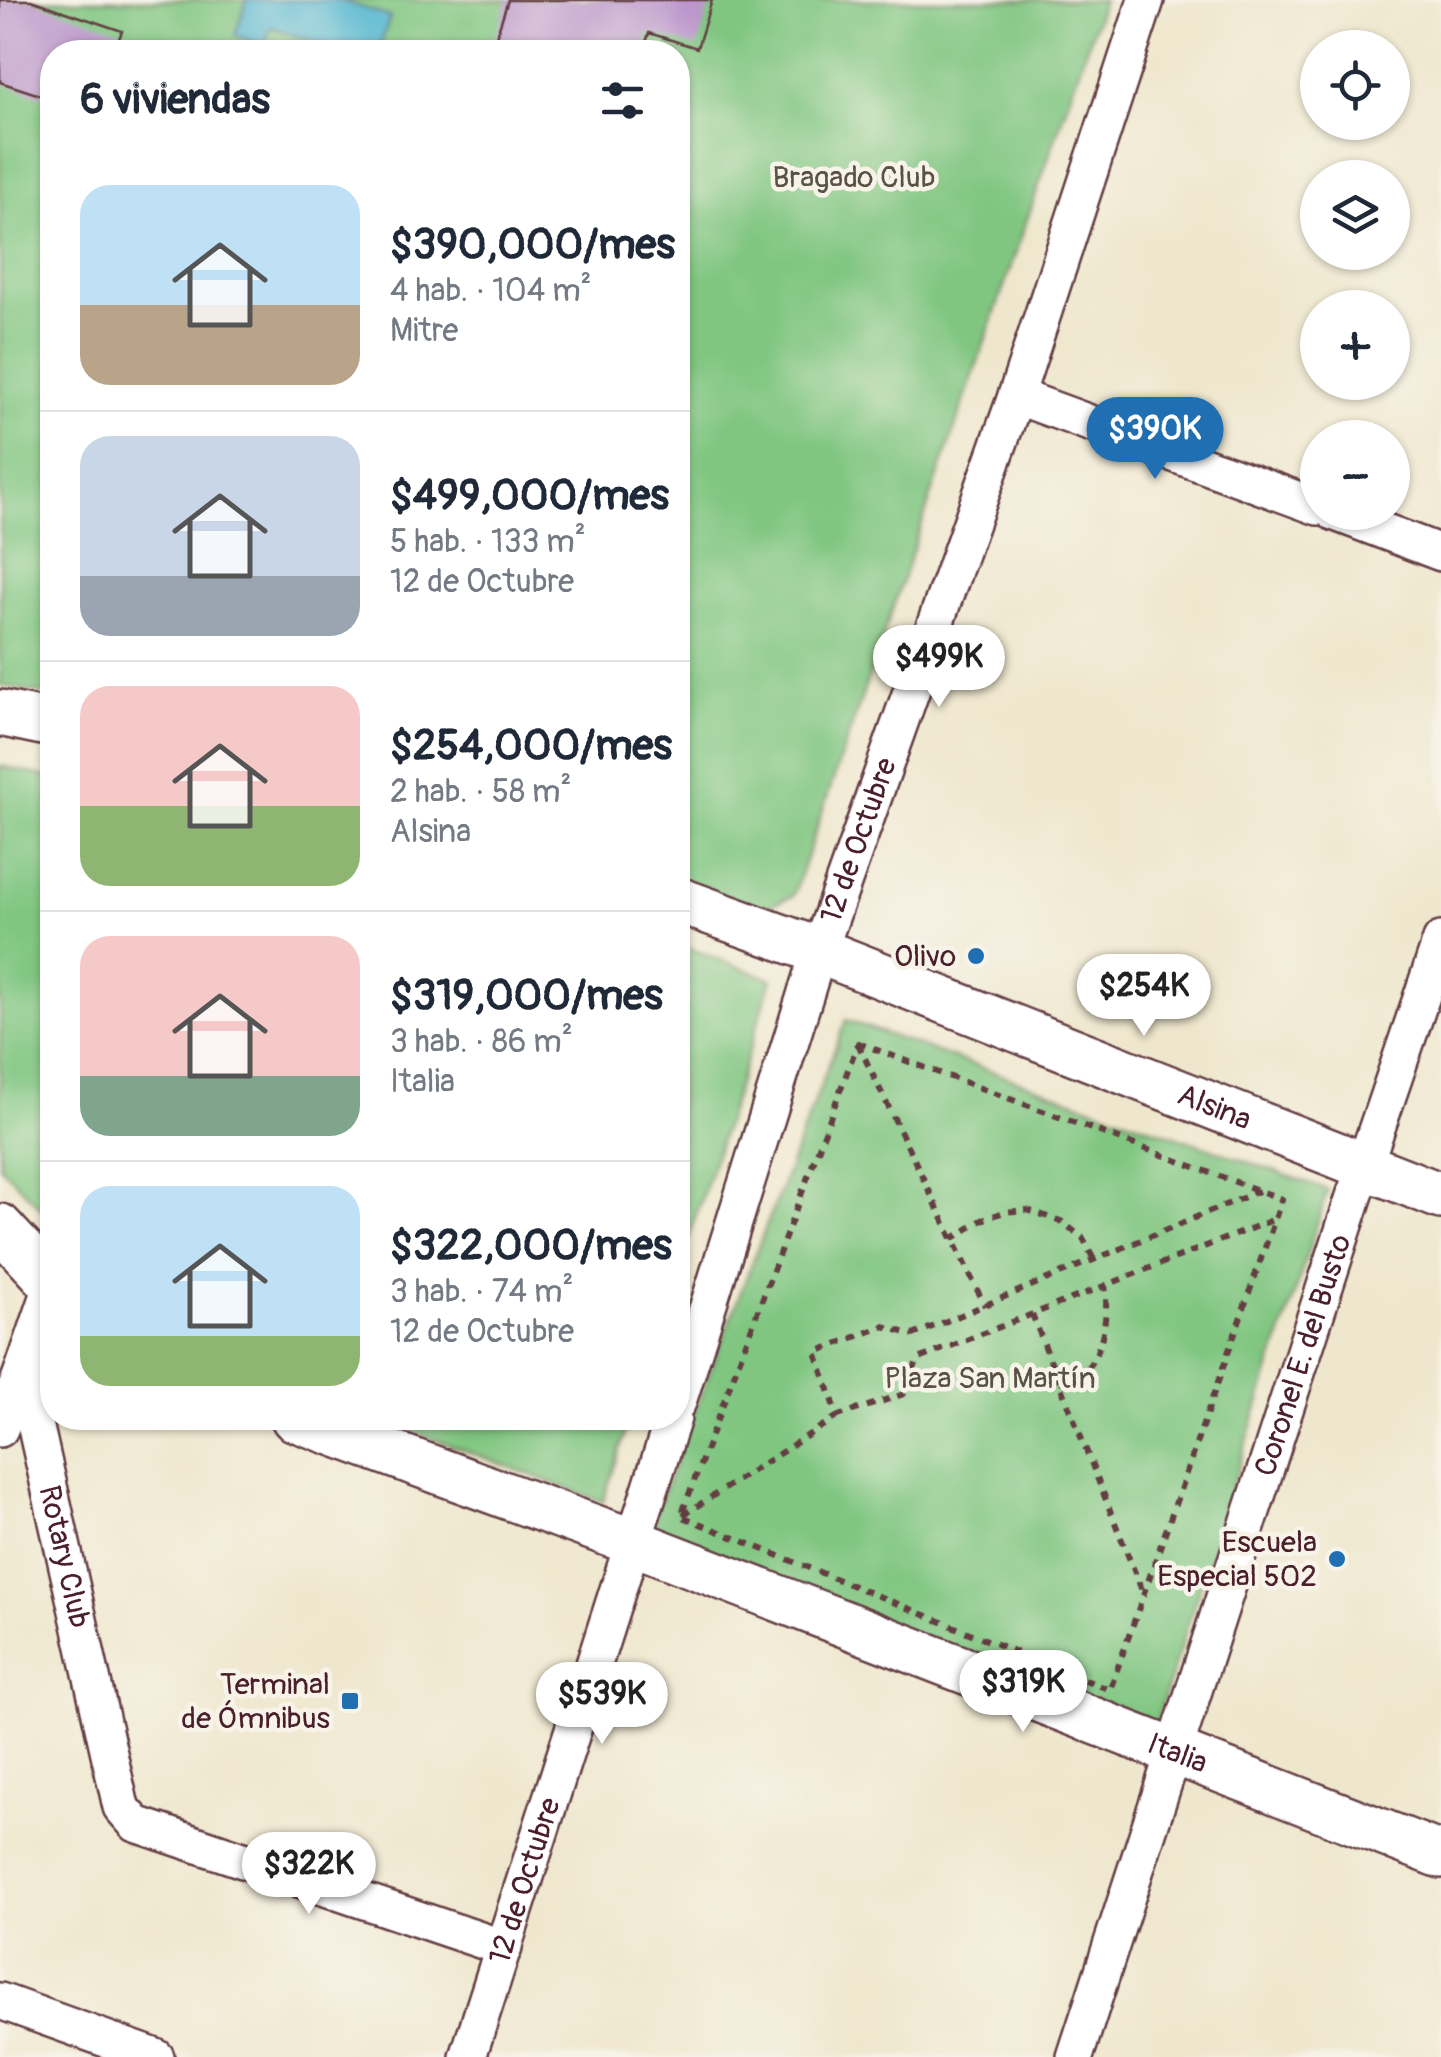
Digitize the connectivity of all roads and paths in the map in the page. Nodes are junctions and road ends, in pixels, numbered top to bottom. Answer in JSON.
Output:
{"nodes":[{"id":1,"x":1146,"y":0,"type":"edge"},
{"id":2,"x":1016,"y":396,"type":"junction"},
{"id":3,"x":1300,"y":500,"type":"edge"},
{"id":4,"x":1381,"y":530,"type":"edge"},
{"id":5,"x":1441,"y":552,"type":"edge"},
{"id":6,"x":0,"y":713,"type":"edge"},
{"id":7,"x":40,"y":721,"type":"edge"},
{"id":8,"x":690,"y":904,"type":"edge"},
{"id":9,"x":1441,"y":940,"type":"edge"},
{"id":10,"x":820,"y":950,"type":"junction"},
{"id":11,"x":858,"y":1043,"type":"junction"},
{"id":12,"x":1364,"y":1166,"type":"junction"},
{"id":13,"x":1260,"y":1191,"type":"junction"},
{"id":14,"x":1441,"y":1196,"type":"edge"},
{"id":15,"x":1275,"y":1219,"type":"junction"},
{"id":16,"x":0,"y":1227,"type":"edge"},
{"id":17,"x":952,"y":1239,"type":"junction"},
{"id":18,"x":1094,"y":1260,"type":"junction"},
{"id":19,"x":40,"y":1272,"type":"edge"},
{"id":20,"x":1105,"y":1286,"type":"junction"},
{"id":21,"x":985,"y":1306,"type":"junction"},
{"id":22,"x":1032,"y":1314,"type":"junction"},
{"id":23,"x":40,"y":1320,"type":"edge"},
{"id":24,"x":690,"y":1364,"type":"edge"},
{"id":25,"x":23,"y":1370,"type":"junction"},
{"id":26,"x":1059,"y":1382,"type":"junction"},
{"id":27,"x":838,"y":1416,"type":"junction"},
{"id":28,"x":0,"y":1428,"type":"edge"},
{"id":29,"x":327,"y":1430,"type":"edge"},
{"id":30,"x":669,"y":1430,"type":"edge"},
{"id":31,"x":681,"y":1516,"type":"junction"},
{"id":32,"x":634,"y":1542,"type":"junction"},
{"id":33,"x":1144,"y":1594,"type":"junction"},
{"id":34,"x":1174,"y":1753,"type":"junction"},
{"id":35,"x":1441,"y":1855,"type":"edge"},
{"id":36,"x":504,"y":1948,"type":"junction"},
{"id":37,"x":0,"y":2001,"type":"edge"},
{"id":38,"x":156,"y":2057,"type":"edge"},
{"id":39,"x":468,"y":2057,"type":"edge"},
{"id":40,"x":1075,"y":2057,"type":"edge"}],
"edges":[{"from":1,"to":2,"type":"street","name":"12 de Octubre"},
{"from":2,"to":3,"type":"street"},
{"from":2,"to":10,"type":"street","name":"12 de Octubre"},
{"from":4,"to":5,"type":"street"},
{"from":6,"to":7,"type":"main road"},
{"from":8,"to":10,"type":"main road","name":"Alsina"},
{"from":9,"to":12,"type":"street","name":"Coronel E. del Busto"},
{"from":10,"to":12,"type":"main road","name":"Alsina"},
{"from":10,"to":24,"type":"street","name":"12 de Octubre"},
{"from":11,"to":13,"type":"path"},
{"from":11,"to":17,"type":"path"},
{"from":11,"to":31,"type":"path"},
{"from":12,"to":14,"type":"main road","name":"Alsina"},
{"from":12,"to":34,"type":"street","name":"Coronel E. del Busto"},
{"from":13,"to":15,"type":"path"},
{"from":13,"to":18,"type":"path"},
{"from":15,"to":20,"type":"path"},
{"from":15,"to":33,"type":"path"},
{"from":16,"to":19,"type":"main road"},
{"from":17,"to":18,"type":"path"},
{"from":17,"to":21,"type":"path"},
{"from":18,"to":21,"type":"path"},
{"from":20,"to":22,"type":"path"},
{"from":20,"to":26,"type":"path"},
{"from":21,"to":27,"type":"path"},
{"from":22,"to":26,"type":"path"},
{"from":22,"to":27,"type":"path"},
{"from":23,"to":25,"type":"street"},
{"from":25,"to":28,"type":"street"},
{"from":25,"to":36,"type":"street","name":"Rotary Club"},
{"from":26,"to":33,"type":"path"},
{"from":27,"to":31,"type":"path"},
{"from":29,"to":32,"type":"main road","name":"Italia"},
{"from":30,"to":32,"type":"street","name":"12 de Octubre"},
{"from":31,"to":33,"type":"path"},
{"from":32,"to":34,"type":"main road","name":"Italia"},
{"from":32,"to":36,"type":"street","name":"12 de Octubre"},
{"from":34,"to":35,"type":"main road","name":"Italia"},
{"from":34,"to":40,"type":"street","name":"Coronel E. del Busto"},
{"from":36,"to":39,"type":"street","name":"12 de Octubre"},
{"from":37,"to":38,"type":"street"}]}
